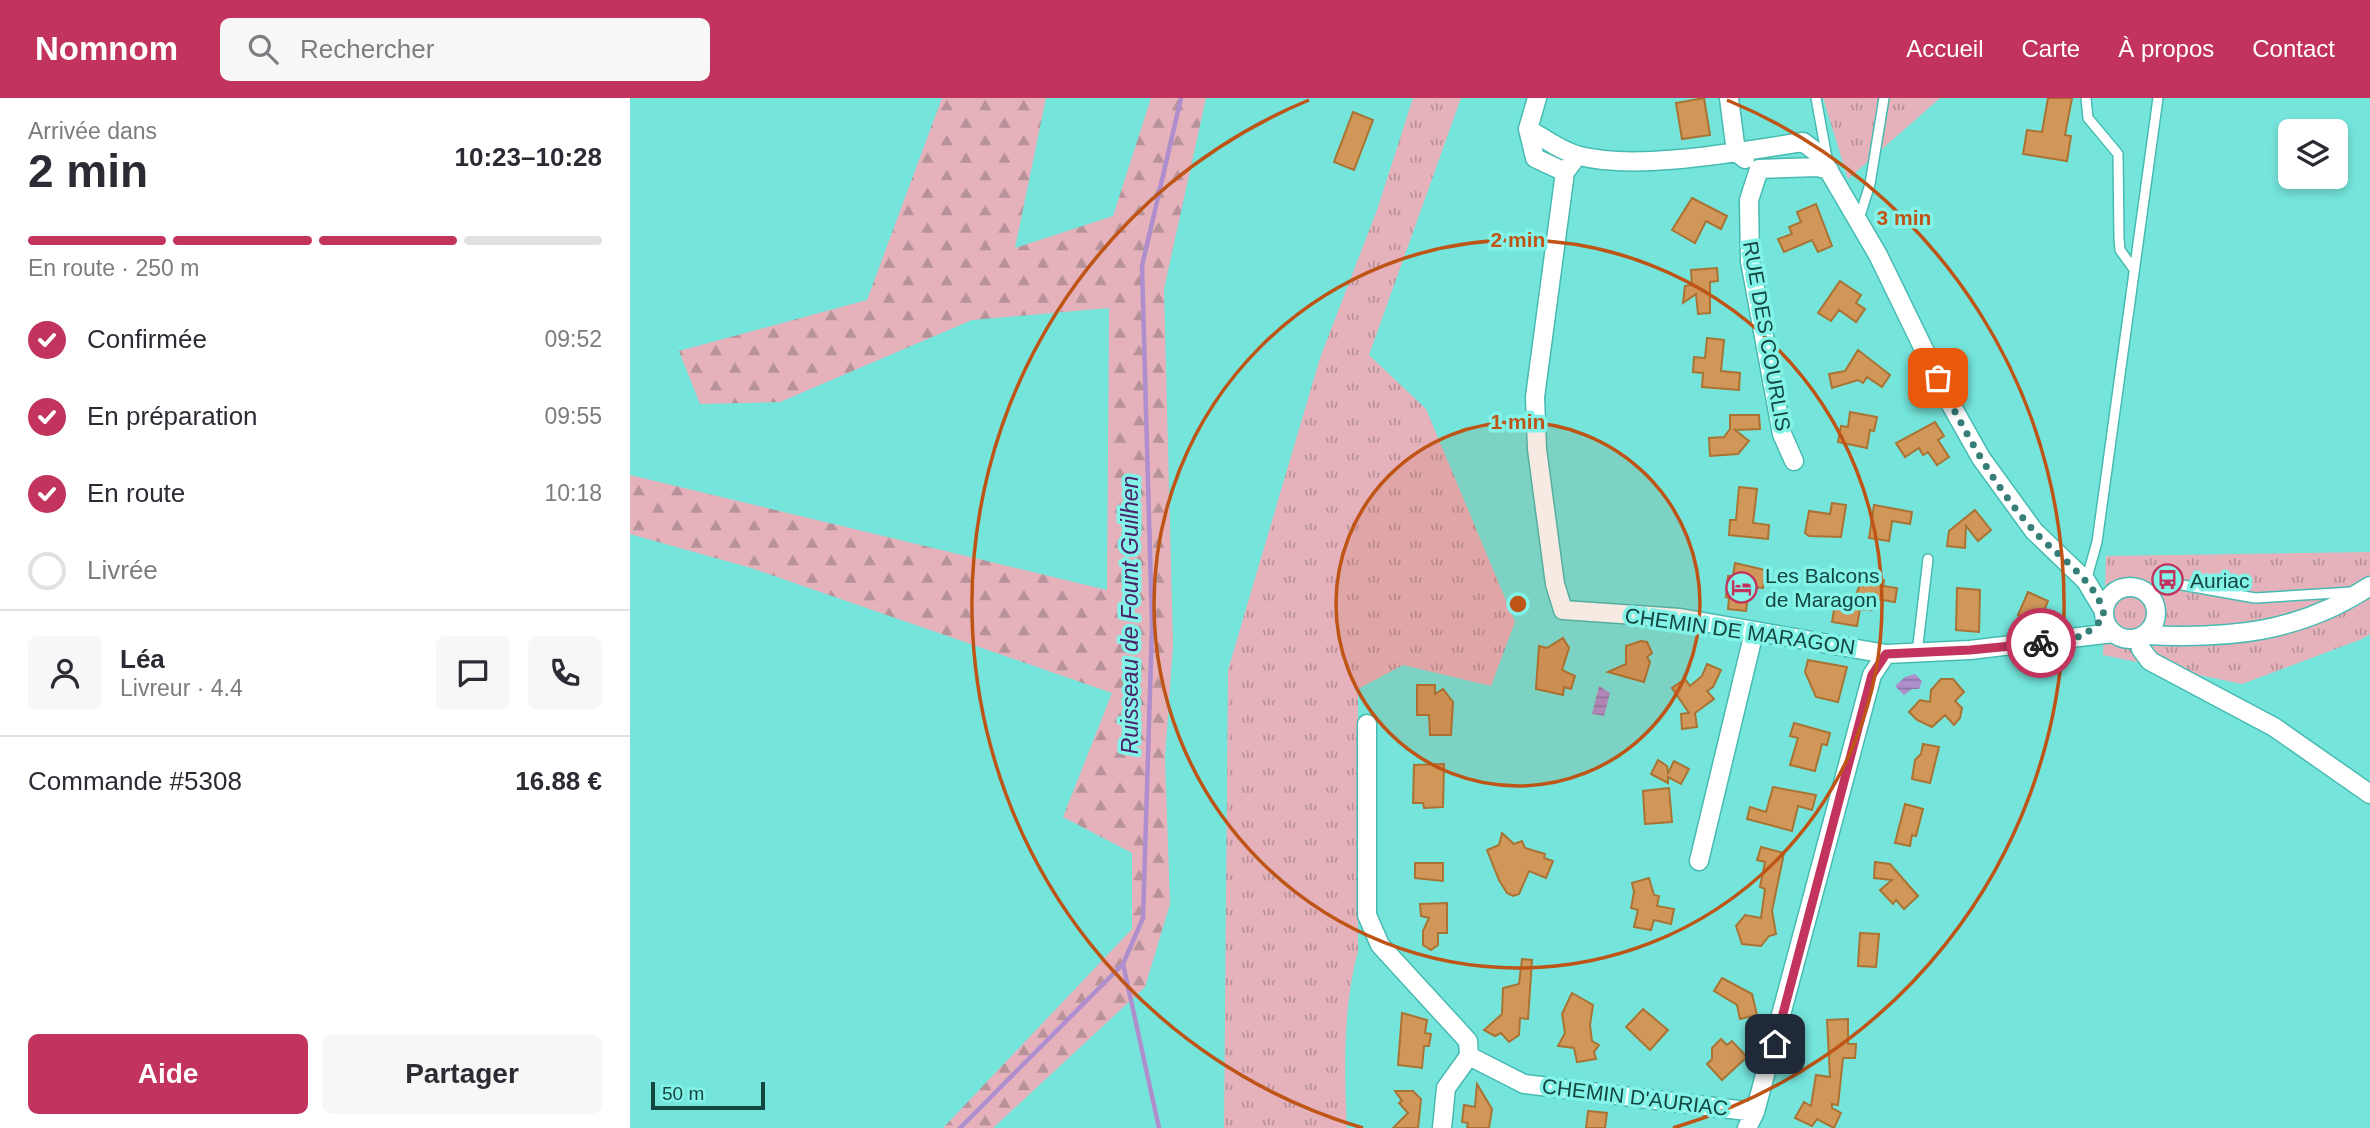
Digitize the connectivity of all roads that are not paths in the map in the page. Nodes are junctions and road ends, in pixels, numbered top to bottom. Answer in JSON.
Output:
{"nodes":[{"id":1,"x":1537,"y":98,"type":"edge"},
{"id":2,"x":1729,"y":98,"type":"edge"},
{"id":3,"x":1816,"y":98,"type":"edge"},
{"id":4,"x":1884,"y":98,"type":"edge"},
{"id":5,"x":2086,"y":98,"type":"edge"},
{"id":6,"x":2158,"y":98,"type":"edge"},
{"id":7,"x":1528,"y":129,"type":"junction"},
{"id":8,"x":1736,"y":152,"type":"junction"},
{"id":9,"x":1577,"y":156,"type":"junction"},
{"id":10,"x":1759,"y":169,"type":"junction"},
{"id":11,"x":1829,"y":170,"type":"junction"},
{"id":12,"x":1565,"y":172,"type":"junction"},
{"id":13,"x":1858,"y":220,"type":"junction"},
{"id":14,"x":2133,"y":268,"type":"junction"},
{"id":15,"x":1794,"y":461,"type":"dead end"},
{"id":16,"x":1928,"y":559,"type":"dead end"},
{"id":17,"x":2089,"y":585,"type":"junction"},
{"id":18,"x":2366,"y":589,"type":"edge"},
{"id":19,"x":2116,"y":591,"type":"junction"},
{"id":20,"x":2146,"y":593,"type":"junction"},
{"id":21,"x":2157,"y":616,"type":"junction"},
{"id":22,"x":2107,"y":621,"type":"junction"},
{"id":23,"x":1754,"y":632,"type":"junction"},
{"id":24,"x":2143,"y":636,"type":"junction"},
{"id":25,"x":2187,"y":637,"type":"junction"},
{"id":26,"x":1917,"y":653,"type":"junction"},
{"id":27,"x":1886,"y":654,"type":"junction"},
{"id":28,"x":1367,"y":724,"type":"dead end"},
{"id":29,"x":2370,"y":794,"type":"edge"},
{"id":30,"x":1699,"y":861,"type":"dead end"},
{"id":31,"x":1469,"y":1056,"type":"junction"},
{"id":32,"x":1751,"y":1120,"type":"edge"},
{"id":33,"x":1442,"y":1128,"type":"edge"}],
"edges":[{"from":1,"to":7,"type":"street"},
{"from":2,"to":8,"type":"street"},
{"from":3,"to":11,"type":"lane"},
{"from":4,"to":13,"type":"lane"},
{"from":5,"to":14,"type":"lane"},
{"from":6,"to":14,"type":"lane"},
{"from":7,"to":9,"type":"street"},
{"from":7,"to":12,"type":"street"},
{"from":8,"to":9,"type":"street"},
{"from":8,"to":10,"type":"street"},
{"from":8,"to":11,"type":"street"},
{"from":9,"to":12,"type":"street"},
{"from":10,"to":11,"type":"street"},
{"from":10,"to":15,"type":"street","name":"RUE DES COURLIS"},
{"from":11,"to":13,"type":"street"},
{"from":12,"to":23,"type":"street","name":"CHEMIN DE MARAGON"},
{"from":13,"to":17,"type":"street"},
{"from":14,"to":17,"type":"lane"},
{"from":16,"to":26,"type":"lane"},
{"from":17,"to":19,"type":"street"},
{"from":17,"to":22,"type":"street"},
{"from":18,"to":20,"type":"lane"},
{"from":18,"to":25,"type":"street"},
{"from":19,"to":20,"type":"street"},
{"from":19,"to":22,"type":"street"},
{"from":20,"to":21,"type":"street"},
{"from":21,"to":24,"type":"street"},
{"from":21,"to":25,"type":"street"},
{"from":22,"to":24,"type":"street"},
{"from":22,"to":26,"type":"street","name":"CHEMIN DE MARAGON"},
{"from":23,"to":27,"type":"street","name":"CHEMIN DE MARAGON"},
{"from":23,"to":30,"type":"street"},
{"from":24,"to":25,"type":"street"},
{"from":24,"to":29,"type":"street"},
{"from":26,"to":27,"type":"street","name":"CHEMIN DE MARAGON"},
{"from":27,"to":32,"type":"street"},
{"from":28,"to":31,"type":"street"},
{"from":31,"to":32,"type":"street","name":"CHEMIN D'AURIAC"},
{"from":31,"to":33,"type":"street"}]}
